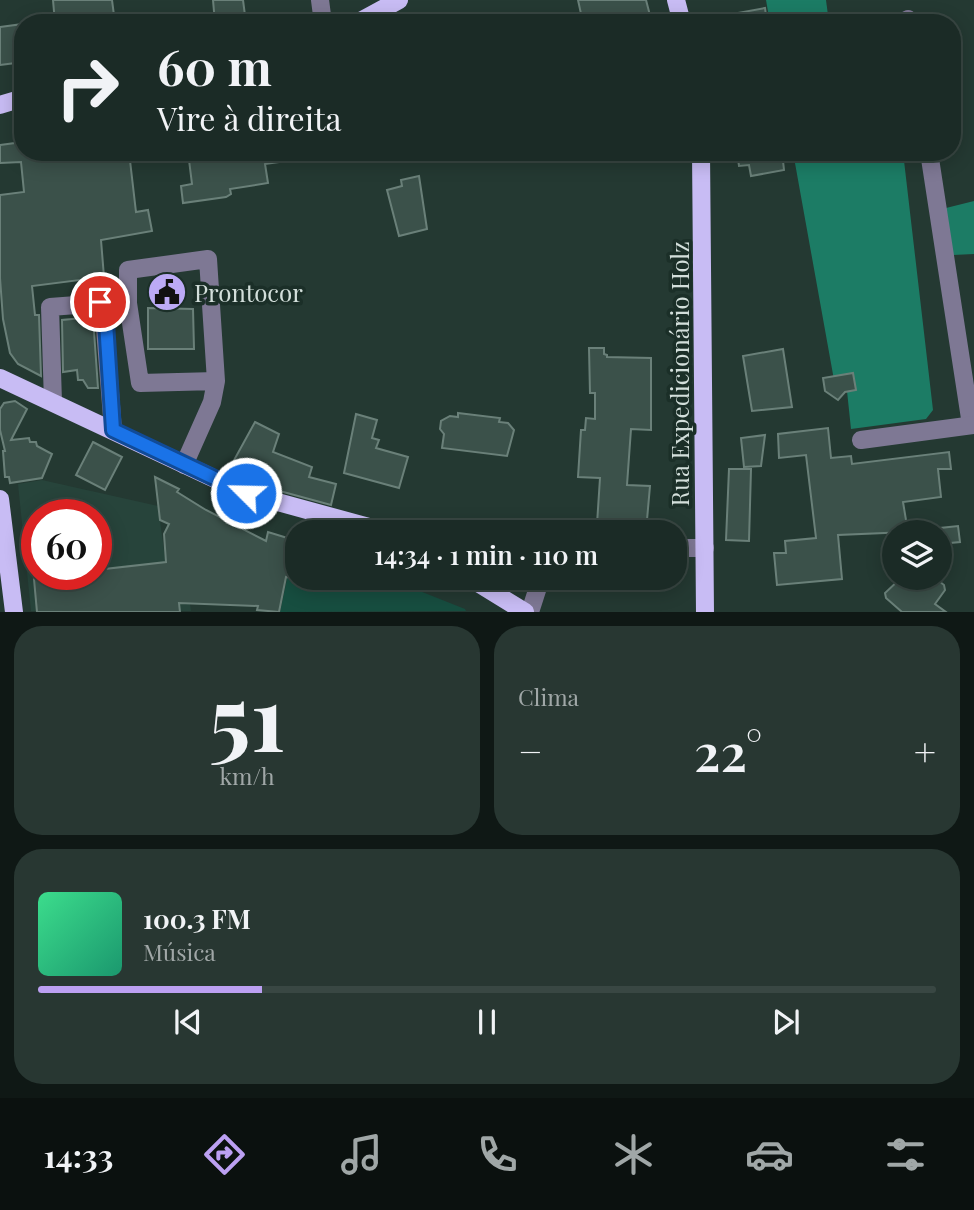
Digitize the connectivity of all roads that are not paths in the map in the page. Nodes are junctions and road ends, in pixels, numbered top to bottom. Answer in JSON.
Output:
{"nodes":[{"id":1,"x":399,"y":0,"type":"edge"},
{"id":2,"x":373,"y":14,"type":"edge"},
{"id":3,"x":701,"y":161,"type":"edge"},
{"id":4,"x":930,"y":161,"type":"edge"},
{"id":5,"x":0,"y":378,"type":"edge"},
{"id":6,"x":216,"y":381,"type":"junction"},
{"id":7,"x":52,"y":402,"type":"junction"},
{"id":8,"x":973,"y":425,"type":"edge"},
{"id":9,"x":113,"y":430,"type":"junction"},
{"id":10,"x":861,"y":440,"type":"dead end"},
{"id":11,"x":184,"y":465,"type":"junction"},
{"id":12,"x":0,"y":499,"type":"edge"},
{"id":13,"x":344,"y":520,"type":"edge"},
{"id":14,"x":687,"y":548,"type":"edge"},
{"id":15,"x":705,"y":548,"type":"junction"},
{"id":16,"x":491,"y":590,"type":"edge"},
{"id":17,"x":536,"y":590,"type":"edge"},
{"id":18,"x":703,"y":606,"type":"edge"},
{"id":19,"x":13,"y":611,"type":"edge"},
{"id":20,"x":527,"y":611,"type":"edge"}],
"edges":[{"from":1,"to":2,"type":"main road"},
{"from":3,"to":15,"type":"main road","name":"Rua Expedicionário Holz"},
{"from":4,"to":8,"type":"street"},
{"from":5,"to":7,"type":"main road"},
{"from":6,"to":6,"type":"street"},
{"from":6,"to":11,"type":"street"},
{"from":7,"to":9,"type":"main road"},
{"from":7,"to":9,"type":"street"},
{"from":8,"to":10,"type":"street"},
{"from":9,"to":11,"type":"main road"},
{"from":11,"to":13,"type":"main road"},
{"from":12,"to":19,"type":"main road"},
{"from":14,"to":15,"type":"street"},
{"from":15,"to":18,"type":"main road","name":"Rua Expedicionário Holz"},
{"from":16,"to":20,"type":"main road"},
{"from":17,"to":20,"type":"street"}]}
